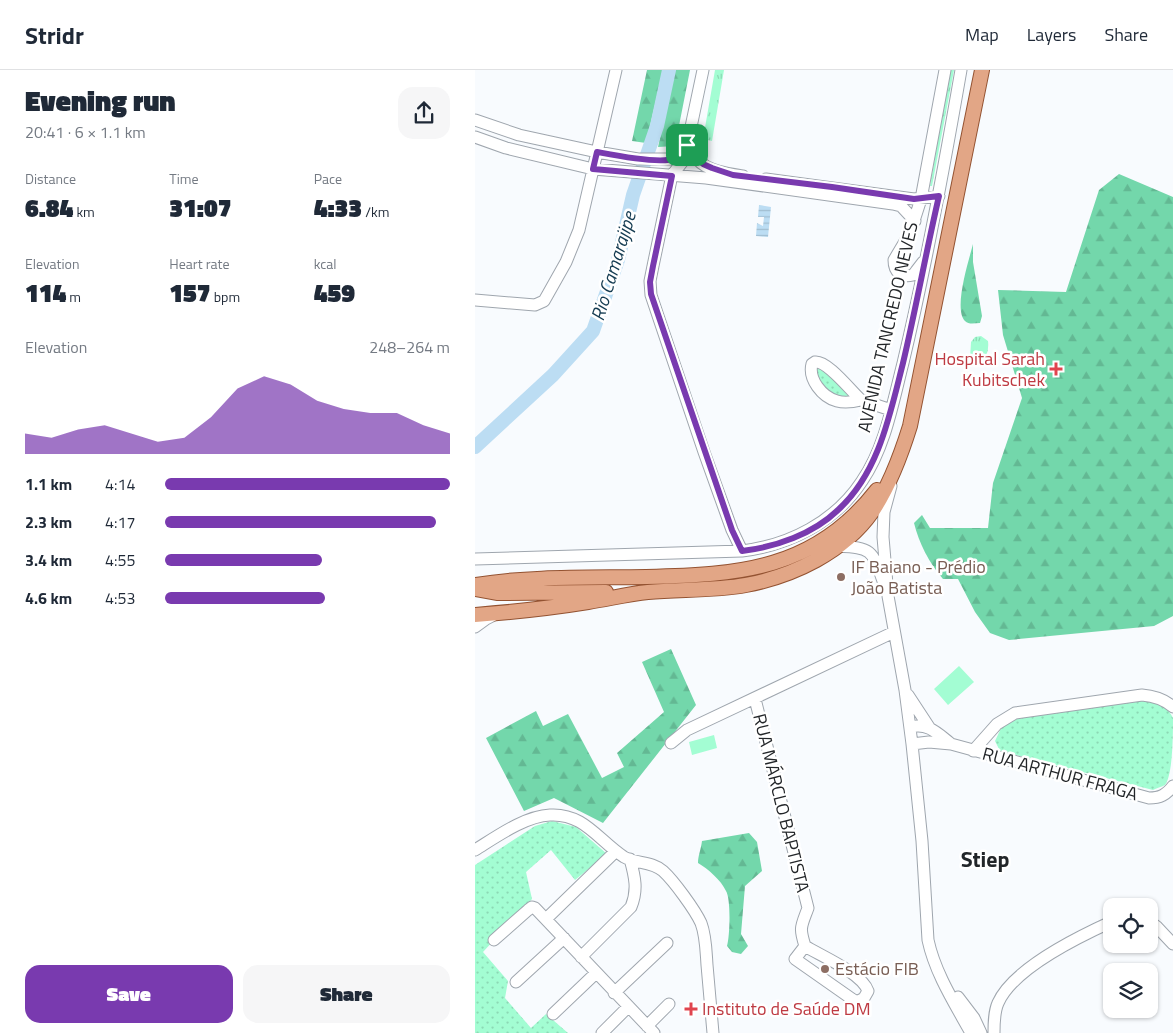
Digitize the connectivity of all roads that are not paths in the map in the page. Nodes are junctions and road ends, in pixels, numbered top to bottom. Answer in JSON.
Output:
{"nodes":[{"id":1,"x":616,"y":70,"type":"edge"},
{"id":2,"x":703,"y":70,"type":"edge"},
{"id":3,"x":945,"y":70,"type":"edge"},
{"id":4,"x":961,"y":70,"type":"edge"},
{"id":5,"x":982,"y":70,"type":"edge"},
{"id":6,"x":475,"y":120,"type":"edge"},
{"id":7,"x":691,"y":128,"type":"junction"},
{"id":8,"x":475,"y":137,"type":"edge"},
{"id":9,"x":687,"y":145,"type":"junction"},
{"id":10,"x":597,"y":152,"type":"junction"},
{"id":11,"x":593,"y":169,"type":"junction"},
{"id":12,"x":733,"y":175,"type":"junction"},
{"id":13,"x":672,"y":176,"type":"junction"},
{"id":14,"x":706,"y":178,"type":"junction"},
{"id":15,"x":832,"y":187,"type":"junction"},
{"id":16,"x":805,"y":192,"type":"junction"},
{"id":17,"x":939,"y":196,"type":"junction"},
{"id":18,"x":921,"y":199,"type":"junction"},
{"id":19,"x":915,"y":221,"type":"junction"},
{"id":20,"x":925,"y":258,"type":"junction"},
{"id":21,"x":475,"y":300,"type":"edge"},
{"id":22,"x":861,"y":400,"type":"dead end"},
{"id":23,"x":891,"y":410,"type":"junction"},
{"id":24,"x":898,"y":462,"type":"junction"},
{"id":25,"x":839,"y":546,"type":"junction"},
{"id":26,"x":742,"y":551,"type":"junction"},
{"id":27,"x":475,"y":559,"type":"edge"},
{"id":28,"x":475,"y":585,"type":"edge"},
{"id":29,"x":475,"y":589,"type":"edge"},
{"id":30,"x":646,"y":592,"type":"junction"},
{"id":31,"x":888,"y":596,"type":"junction"},
{"id":32,"x":498,"y":613,"type":"junction"},
{"id":33,"x":475,"y":615,"type":"edge"},
{"id":34,"x":475,"y":627,"type":"edge"},
{"id":35,"x":895,"y":632,"type":"junction"},
{"id":36,"x":905,"y":690,"type":"junction"},
{"id":37,"x":755,"y":699,"type":"junction"},
{"id":38,"x":1173,"y":707,"type":"edge"},
{"id":39,"x":910,"y":727,"type":"junction"},
{"id":40,"x":929,"y":727,"type":"junction"},
{"id":41,"x":765,"y":736,"type":"junction"},
{"id":42,"x":671,"y":743,"type":"dead end"},
{"id":43,"x":912,"y":744,"type":"junction"},
{"id":44,"x":951,"y":744,"type":"junction"},
{"id":45,"x":757,"y":747,"type":"dead end"},
{"id":46,"x":973,"y":751,"type":"junction"},
{"id":47,"x":1173,"y":786,"type":"edge"},
{"id":48,"x":475,"y":850,"type":"edge"},
{"id":49,"x":616,"y":851,"type":"junction"},
{"id":50,"x":630,"y":859,"type":"junction"},
{"id":51,"x":547,"y":918,"type":"junction"},
{"id":52,"x":1103,"y":926,"type":"edge"},
{"id":53,"x":1158,"y":928,"type":"edge"},
{"id":54,"x":564,"y":938,"type":"junction"},
{"id":55,"x":495,"y":940,"type":"dead end"},
{"id":56,"x":667,"y":943,"type":"dead end"},
{"id":57,"x":1173,"y":944,"type":"edge"},
{"id":58,"x":805,"y":946,"type":"junction"},
{"id":59,"x":581,"y":957,"type":"junction"},
{"id":60,"x":596,"y":973,"type":"junction"},
{"id":61,"x":944,"y":980,"type":"junction"},
{"id":62,"x":516,"y":982,"type":"dead end"},
{"id":63,"x":614,"y":993,"type":"junction"},
{"id":64,"x":669,"y":1004,"type":"dead end"},
{"id":65,"x":628,"y":1007,"type":"junction"},
{"id":66,"x":995,"y":1011,"type":"junction"},
{"id":67,"x":553,"y":1014,"type":"dead end"},
{"id":68,"x":974,"y":1018,"type":"junction"},
{"id":69,"x":650,"y":1030,"type":"edge"},
{"id":70,"x":970,"y":1032,"type":"edge"},
{"id":71,"x":602,"y":1033,"type":"edge"},
{"id":72,"x":713,"y":1033,"type":"edge"},
{"id":73,"x":981,"y":1033,"type":"edge"},
{"id":74,"x":994,"y":1033,"type":"edge"}],
"edges":[{"from":1,"to":10,"type":"street"},
{"from":2,"to":7,"type":"street"},
{"from":3,"to":18,"type":"street"},
{"from":4,"to":17,"type":"street","name":"AVENIDA TANCREDO NEVES"},
{"from":5,"to":24,"type":"main road"},
{"from":6,"to":10,"type":"street"},
{"from":7,"to":9,"type":"street"},
{"from":7,"to":12,"type":"street"},
{"from":8,"to":11,"type":"street"},
{"from":9,"to":10,"type":"street"},
{"from":9,"to":13,"type":"street"},
{"from":10,"to":11,"type":"street"},
{"from":11,"to":13,"type":"street"},
{"from":11,"to":21,"type":"street"},
{"from":12,"to":14,"type":"street"},
{"from":12,"to":15,"type":"street"},
{"from":13,"to":14,"type":"street"},
{"from":13,"to":26,"type":"street"},
{"from":14,"to":16,"type":"street"},
{"from":15,"to":16,"type":"street"},
{"from":15,"to":18,"type":"street"},
{"from":16,"to":19,"type":"street"},
{"from":17,"to":18,"type":"street"},
{"from":17,"to":20,"type":"street","name":"AVENIDA TANCREDO NEVES"},
{"from":18,"to":19,"type":"street"},
{"from":19,"to":20,"type":"street"},
{"from":20,"to":23,"type":"street","name":"AVENIDA TANCREDO NEVES"},
{"from":22,"to":23,"type":"street"},
{"from":23,"to":26,"type":"street","name":"AVENIDA TANCREDO NEVES"},
{"from":24,"to":25,"type":"main road"},
{"from":24,"to":28,"type":"main road"},
{"from":24,"to":31,"type":"street"},
{"from":25,"to":30,"type":"main road"},
{"from":25,"to":31,"type":"street"},
{"from":26,"to":27,"type":"street","name":"AVENIDA TANCREDO NEVES"},
{"from":29,"to":30,"type":"main road"},
{"from":30,"to":32,"type":"main road"},
{"from":31,"to":35,"type":"street"},
{"from":32,"to":33,"type":"main road"},
{"from":32,"to":34,"type":"street"},
{"from":35,"to":36,"type":"street"},
{"from":35,"to":37,"type":"street"},
{"from":36,"to":39,"type":"street"},
{"from":36,"to":40,"type":"street","name":"RUA ARTHUR FRAGA"},
{"from":37,"to":41,"type":"street","name":"RUA MÁRCLO BAPTISTA"},
{"from":37,"to":42,"type":"street"},
{"from":38,"to":46,"type":"street","name":"RUA ARTHUR FRAGA"},
{"from":39,"to":40,"type":"street"},
{"from":39,"to":43,"type":"street"},
{"from":40,"to":44,"type":"street","name":"RUA ARTHUR FRAGA"},
{"from":41,"to":45,"type":"street"},
{"from":41,"to":58,"type":"street","name":"RUA MÁRCLO BAPTISTA"},
{"from":43,"to":44,"type":"street","name":"RUA ARTHUR FRAGA"},
{"from":43,"to":61,"type":"street"},
{"from":44,"to":46,"type":"street","name":"RUA ARTHUR FRAGA"},
{"from":46,"to":47,"type":"street","name":"RUA ARTHUR FRAGA"},
{"from":48,"to":49,"type":"street"},
{"from":49,"to":50,"type":"street"},
{"from":49,"to":51,"type":"street"},
{"from":50,"to":59,"type":"street"},
{"from":50,"to":72,"type":"street"},
{"from":51,"to":54,"type":"street"},
{"from":51,"to":55,"type":"street"},
{"from":52,"to":66,"type":"street"},
{"from":53,"to":57,"type":"street"},
{"from":54,"to":59,"type":"street"},
{"from":54,"to":62,"type":"street"},
{"from":56,"to":63,"type":"street"},
{"from":58,"to":58,"type":"street"},
{"from":59,"to":60,"type":"street"},
{"from":60,"to":63,"type":"street"},
{"from":60,"to":67,"type":"street"},
{"from":61,"to":68,"type":"street"},
{"from":61,"to":70,"type":"street"},
{"from":63,"to":65,"type":"street"},
{"from":64,"to":69,"type":"street"},
{"from":65,"to":69,"type":"street"},
{"from":65,"to":71,"type":"street"},
{"from":66,"to":68,"type":"street"},
{"from":66,"to":74,"type":"street"},
{"from":68,"to":73,"type":"street"}]}
